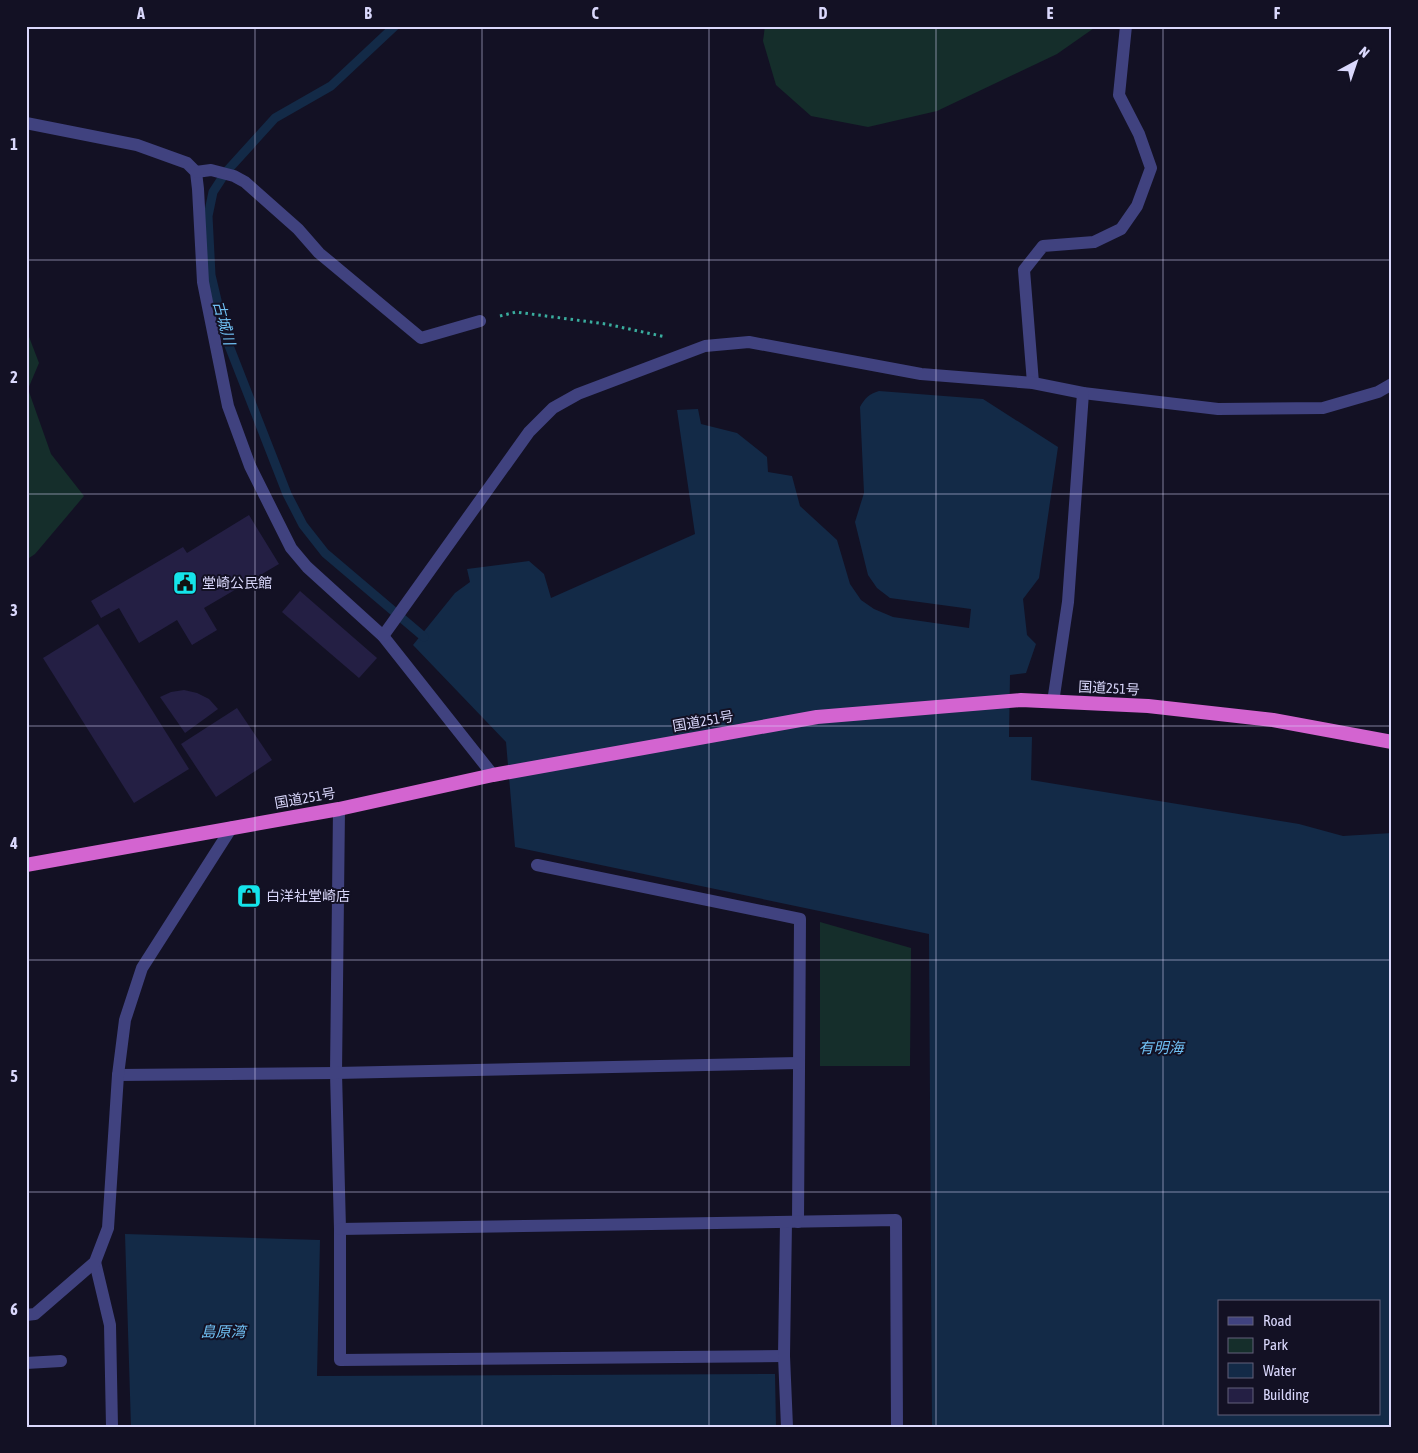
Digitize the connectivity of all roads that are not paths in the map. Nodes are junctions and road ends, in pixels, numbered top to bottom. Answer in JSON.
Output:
{"nodes":[{"id":1,"x":1126,"y":26,"type":"edge"},
{"id":2,"x":26,"y":122,"type":"edge"},
{"id":3,"x":196,"y":172,"type":"junction"},
{"id":4,"x":480,"y":321,"type":"road end"},
{"id":5,"x":1032,"y":383,"type":"junction"},
{"id":6,"x":1392,"y":384,"type":"edge"},
{"id":7,"x":1083,"y":392,"type":"junction"},
{"id":8,"x":386,"y":633,"type":"junction"},
{"id":9,"x":1053,"y":702,"type":"junction"},
{"id":10,"x":1392,"y":742,"type":"edge"},
{"id":11,"x":499,"y":774,"type":"junction"},
{"id":12,"x":339,"y":809,"type":"junction"},
{"id":13,"x":232,"y":828,"type":"junction"},
{"id":14,"x":26,"y":865,"type":"edge"},
{"id":15,"x":536,"y":865,"type":"dead end"},
{"id":16,"x":799,"y":1063,"type":"junction"},
{"id":17,"x":336,"y":1073,"type":"junction"},
{"id":18,"x":118,"y":1075,"type":"junction"},
{"id":19,"x":792,"y":1222,"type":"junction"},
{"id":20,"x":340,"y":1229,"type":"junction"},
{"id":21,"x":95,"y":1262,"type":"junction"},
{"id":22,"x":26,"y":1315,"type":"edge"},
{"id":23,"x":784,"y":1356,"type":"junction"},
{"id":24,"x":61,"y":1361,"type":"dead end"},
{"id":25,"x":26,"y":1363,"type":"edge"},
{"id":26,"x":112,"y":1427,"type":"edge"},
{"id":27,"x":787,"y":1427,"type":"edge"},
{"id":28,"x":897,"y":1427,"type":"edge"}],
"edges":[{"from":1,"to":5,"type":"street"},
{"from":2,"to":3,"type":"street"},
{"from":3,"to":4,"type":"street"},
{"from":3,"to":8,"type":"street"},
{"from":5,"to":7,"type":"street"},
{"from":5,"to":8,"type":"street"},
{"from":6,"to":7,"type":"street"},
{"from":7,"to":9,"type":"street"},
{"from":8,"to":11,"type":"street"},
{"from":9,"to":10,"type":"highway","name":"国道251号"},
{"from":9,"to":11,"type":"highway","name":"国道251号"},
{"from":11,"to":12,"type":"highway","name":"国道251号"},
{"from":12,"to":13,"type":"highway","name":"国道251号"},
{"from":12,"to":17,"type":"street"},
{"from":13,"to":14,"type":"highway","name":"国道251号"},
{"from":13,"to":18,"type":"street"},
{"from":15,"to":16,"type":"street"},
{"from":16,"to":17,"type":"street"},
{"from":16,"to":19,"type":"street"},
{"from":17,"to":18,"type":"street"},
{"from":17,"to":20,"type":"street"},
{"from":18,"to":21,"type":"street"},
{"from":19,"to":20,"type":"street"},
{"from":19,"to":23,"type":"street"},
{"from":19,"to":28,"type":"street"},
{"from":20,"to":23,"type":"street"},
{"from":21,"to":22,"type":"street"},
{"from":21,"to":26,"type":"street"},
{"from":23,"to":27,"type":"street"},
{"from":24,"to":25,"type":"street"}]}
